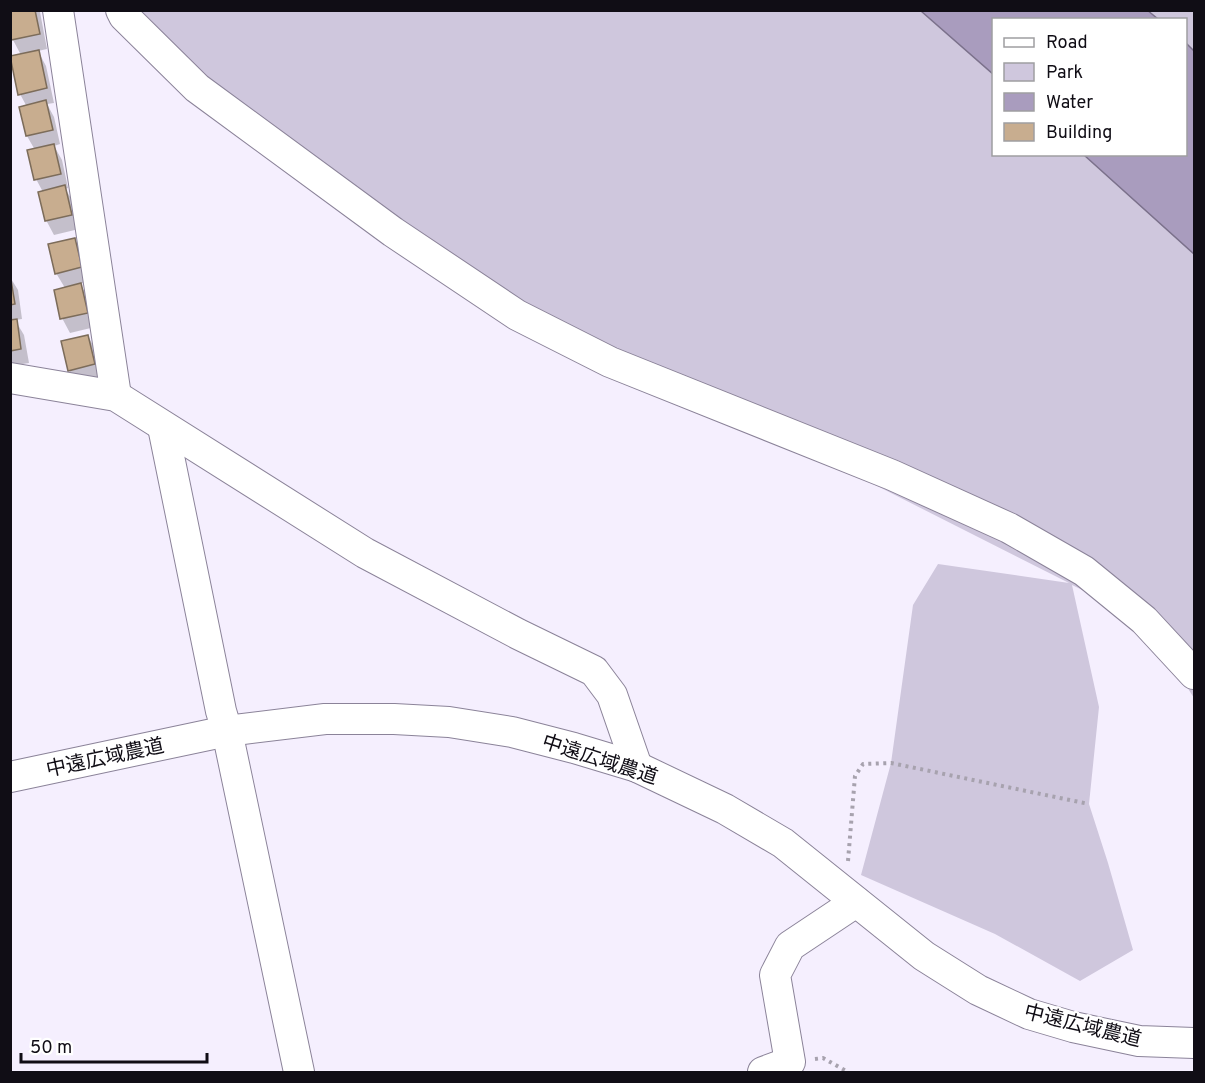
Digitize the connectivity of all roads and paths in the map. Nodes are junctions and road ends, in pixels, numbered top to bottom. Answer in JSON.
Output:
{"nodes":[{"id":1,"x":58,"y":10,"type":"edge"},
{"id":2,"x":119,"y":12,"type":"edge"},
{"id":3,"x":10,"y":378,"type":"edge"},
{"id":4,"x":116,"y":396,"type":"junction"},
{"id":5,"x":163,"y":427,"type":"junction"},
{"id":6,"x":1194,"y":674,"type":"edge"},
{"id":7,"x":227,"y":731,"type":"junction"},
{"id":8,"x":636,"y":767,"type":"junction"},
{"id":9,"x":10,"y":777,"type":"edge"},
{"id":10,"x":1089,"y":804,"type":"dead end"},
{"id":11,"x":850,"y":898,"type":"junction"},
{"id":12,"x":1194,"y":1043,"type":"edge"},
{"id":13,"x":790,"y":1062,"type":"junction"},
{"id":14,"x":299,"y":1072,"type":"edge"},
{"id":15,"x":763,"y":1072,"type":"edge"},
{"id":16,"x":848,"y":1072,"type":"edge"}],
"edges":[{"from":1,"to":4,"type":"street"},
{"from":2,"to":6,"type":"street"},
{"from":3,"to":4,"type":"street"},
{"from":4,"to":5,"type":"street"},
{"from":5,"to":7,"type":"street"},
{"from":5,"to":8,"type":"street"},
{"from":7,"to":8,"type":"street","name":"中遠広域農道"},
{"from":7,"to":9,"type":"street","name":"中遠広域農道"},
{"from":7,"to":14,"type":"street"},
{"from":8,"to":11,"type":"street","name":"中遠広域農道"},
{"from":10,"to":11,"type":"path"},
{"from":11,"to":12,"type":"street","name":"中遠広域農道"},
{"from":11,"to":13,"type":"street"},
{"from":13,"to":15,"type":"street"},
{"from":13,"to":16,"type":"path"}]}
